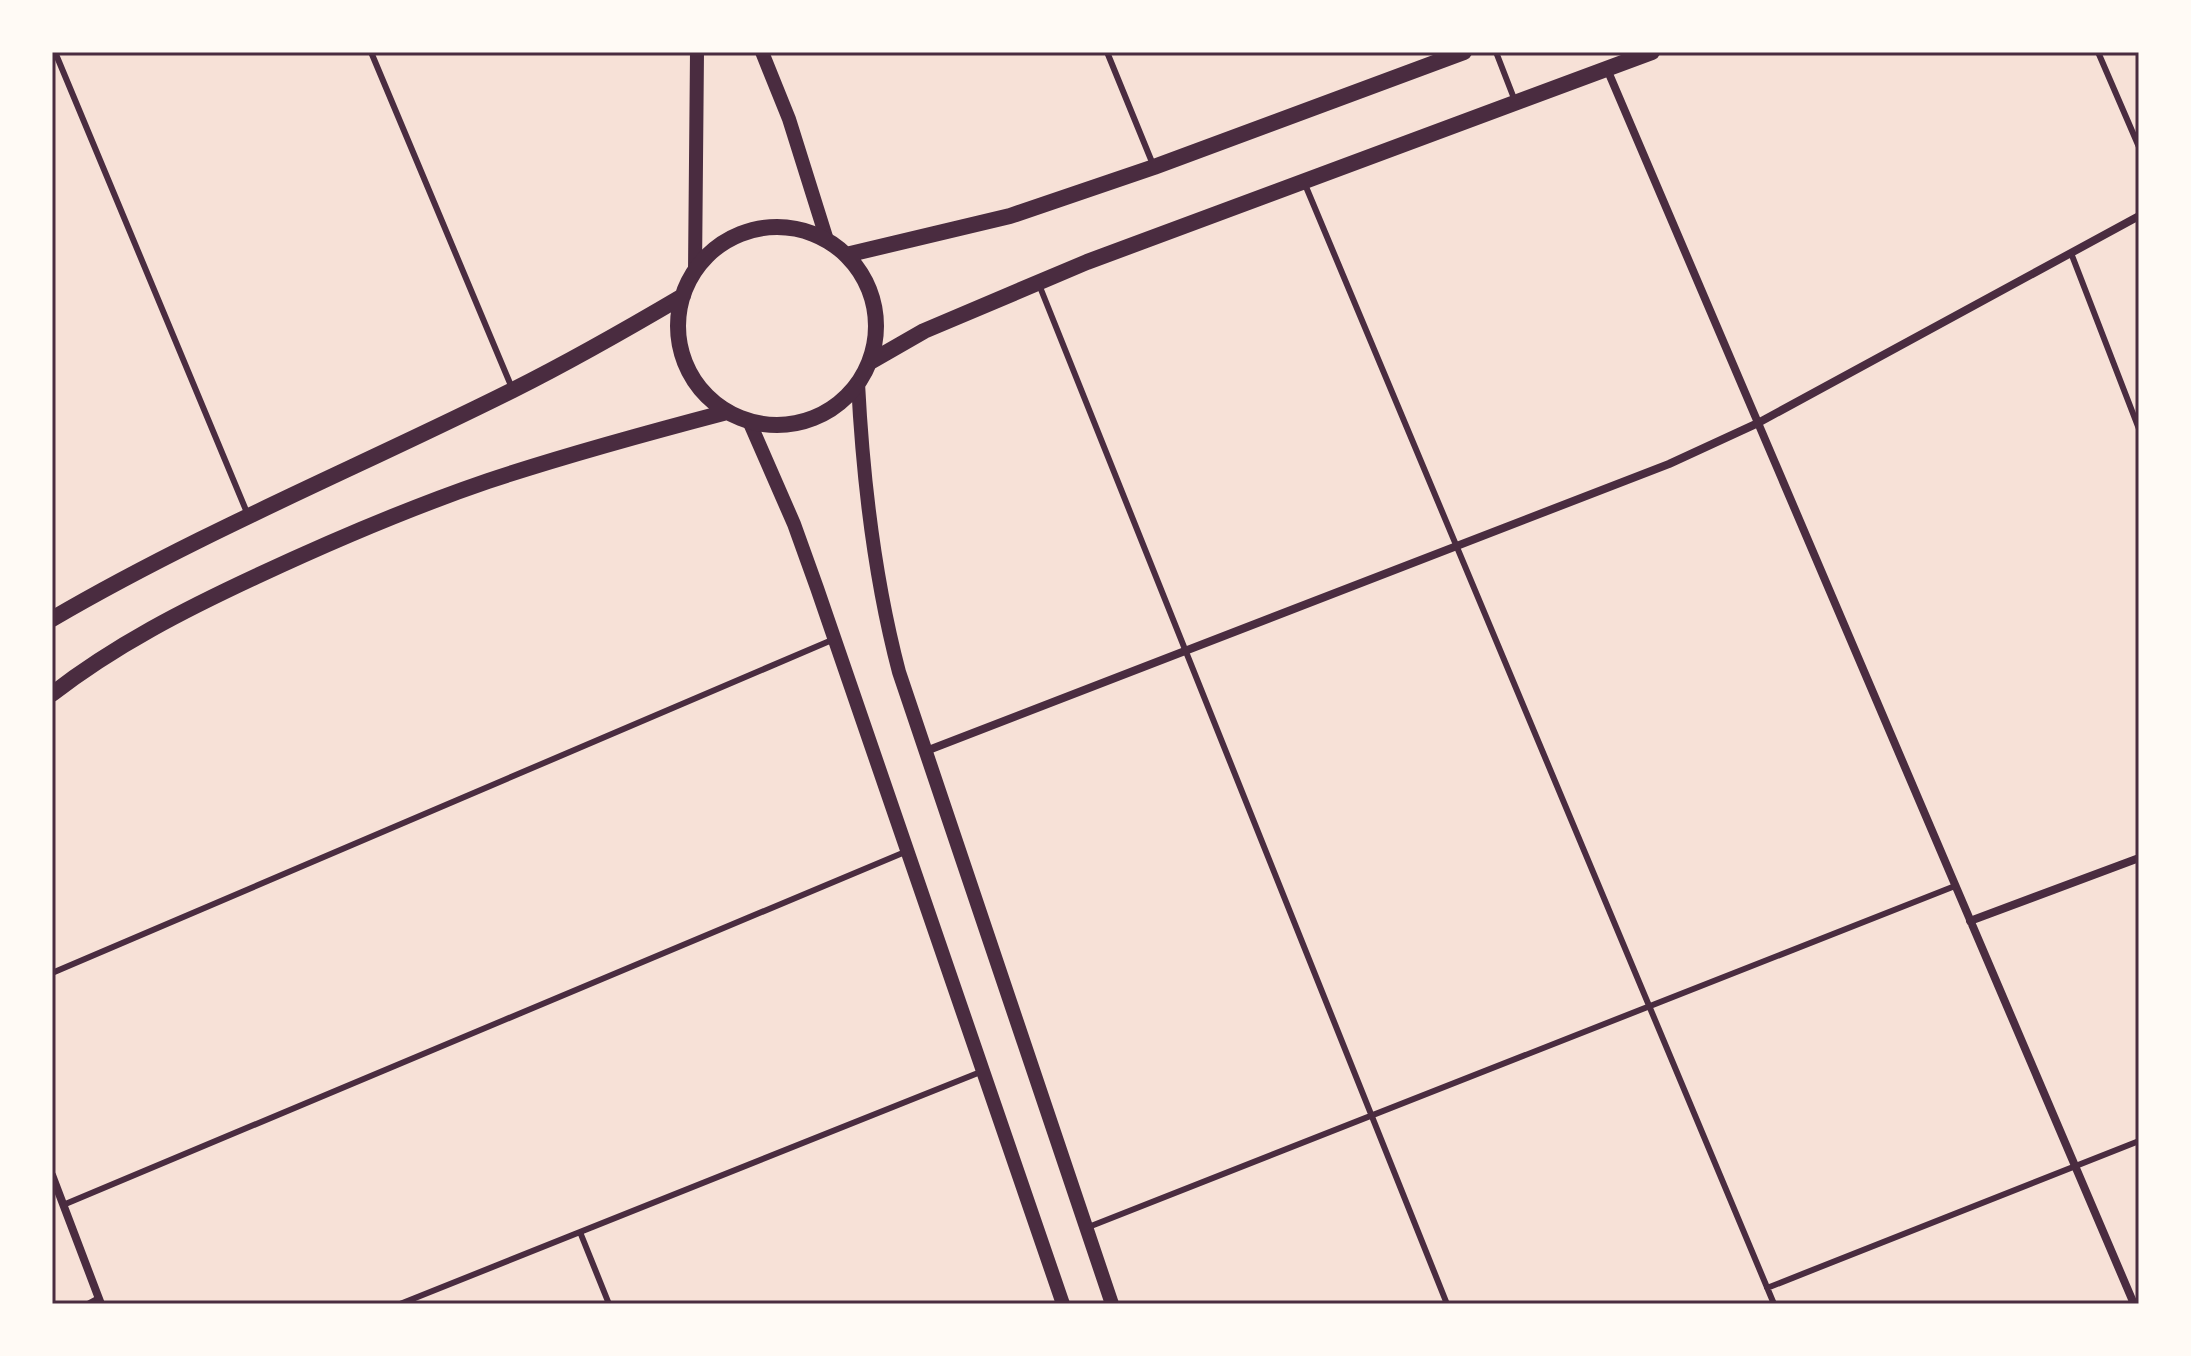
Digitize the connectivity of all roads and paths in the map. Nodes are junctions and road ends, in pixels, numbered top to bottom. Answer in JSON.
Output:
{"nodes":[{"id":1,"x":55,"y":52,"type":"edge"},
{"id":2,"x":371,"y":52,"type":"edge"},
{"id":3,"x":697,"y":52,"type":"edge"},
{"id":4,"x":762,"y":52,"type":"edge"},
{"id":5,"x":1107,"y":52,"type":"edge"},
{"id":6,"x":1464,"y":52,"type":"edge"},
{"id":7,"x":1496,"y":52,"type":"edge"},
{"id":8,"x":1652,"y":52,"type":"edge"},
{"id":9,"x":2098,"y":52,"type":"edge"},
{"id":10,"x":1607,"y":69,"type":"junction"},
{"id":11,"x":1516,"y":103,"type":"junction"},
{"id":12,"x":2139,"y":147,"type":"edge"},
{"id":13,"x":1154,"y":167,"type":"junction"},
{"id":14,"x":1304,"y":181,"type":"junction"},
{"id":15,"x":2139,"y":216,"type":"edge"},
{"id":16,"x":827,"y":240,"type":"junction"},
{"id":17,"x":2071,"y":253,"type":"junction"},
{"id":18,"x":846,"y":255,"type":"junction"},
{"id":19,"x":695,"y":271,"type":"junction"},
{"id":20,"x":1037,"y":281,"type":"junction"},
{"id":21,"x":683,"y":296,"type":"junction"},
{"id":22,"x":870,"y":362,"type":"junction"},
{"id":23,"x":858,"y":383,"type":"junction"},
{"id":24,"x":512,"y":390,"type":"junction"},
{"id":25,"x":727,"y":412,"type":"junction"},
{"id":26,"x":749,"y":421,"type":"junction"},
{"id":27,"x":1758,"y":423,"type":"junction"},
{"id":28,"x":2139,"y":429,"type":"edge"},
{"id":29,"x":248,"y":515,"type":"junction"},
{"id":30,"x":1457,"y":548,"type":"junction"},
{"id":31,"x":52,"y":619,"type":"edge"},
{"id":32,"x":835,"y":638,"type":"junction"},
{"id":33,"x":1186,"y":651,"type":"junction"},
{"id":34,"x":52,"y":694,"type":"edge"},
{"id":35,"x":926,"y":751,"type":"junction"},
{"id":36,"x":908,"y":851,"type":"junction"},
{"id":37,"x":2139,"y":858,"type":"edge"},
{"id":38,"x":1955,"y":886,"type":"junction"},
{"id":39,"x":1970,"y":921,"type":"junction"},
{"id":40,"x":52,"y":973,"type":"edge"},
{"id":41,"x":1649,"y":1006,"type":"junction"},
{"id":42,"x":983,"y":1071,"type":"junction"},
{"id":43,"x":1371,"y":1115,"type":"junction"},
{"id":44,"x":2139,"y":1141,"type":"edge"},
{"id":45,"x":2075,"y":1166,"type":"junction"},
{"id":46,"x":52,"y":1175,"type":"edge"},
{"id":47,"x":63,"y":1205,"type":"junction"},
{"id":48,"x":1086,"y":1228,"type":"junction"},
{"id":49,"x":580,"y":1232,"type":"junction"},
{"id":50,"x":1767,"y":1288,"type":"junction"},
{"id":51,"x":100,"y":1301,"type":"edge"},
{"id":52,"x":88,"y":1304,"type":"edge"},
{"id":53,"x":400,"y":1304,"type":"edge"},
{"id":54,"x":609,"y":1304,"type":"edge"},
{"id":55,"x":1063,"y":1304,"type":"edge"},
{"id":56,"x":1112,"y":1304,"type":"edge"},
{"id":57,"x":1447,"y":1304,"type":"edge"},
{"id":58,"x":1774,"y":1304,"type":"edge"},
{"id":59,"x":2134,"y":1304,"type":"edge"}],
"edges":[{"from":1,"to":29,"type":"lane"},
{"from":2,"to":24,"type":"lane"},
{"from":3,"to":19,"type":"street"},
{"from":4,"to":16,"type":"street"},
{"from":5,"to":13,"type":"lane"},
{"from":6,"to":13,"type":"main road"},
{"from":7,"to":11,"type":"lane"},
{"from":8,"to":10,"type":"main road"},
{"from":9,"to":12,"type":"lane"},
{"from":10,"to":11,"type":"main road"},
{"from":10,"to":27,"type":"street"},
{"from":11,"to":14,"type":"main road"},
{"from":13,"to":18,"type":"main road"},
{"from":14,"to":20,"type":"main road"},
{"from":14,"to":30,"type":"lane"},
{"from":15,"to":17,"type":"street"},
{"from":16,"to":18,"type":"main road"},
{"from":16,"to":19,"type":"main road"},
{"from":17,"to":27,"type":"street"},
{"from":17,"to":28,"type":"lane"},
{"from":18,"to":22,"type":"main road"},
{"from":19,"to":21,"type":"main road"},
{"from":20,"to":22,"type":"main road"},
{"from":20,"to":33,"type":"lane"},
{"from":21,"to":24,"type":"main road"},
{"from":21,"to":25,"type":"main road"},
{"from":22,"to":23,"type":"main road"},
{"from":23,"to":26,"type":"main road"},
{"from":23,"to":35,"type":"street"},
{"from":24,"to":29,"type":"main road"},
{"from":25,"to":26,"type":"main road"},
{"from":25,"to":34,"type":"main road"},
{"from":26,"to":32,"type":"street"},
{"from":27,"to":30,"type":"street"},
{"from":27,"to":38,"type":"street"},
{"from":29,"to":31,"type":"main road"},
{"from":30,"to":33,"type":"street"},
{"from":30,"to":41,"type":"lane"},
{"from":32,"to":36,"type":"street"},
{"from":32,"to":40,"type":"lane"},
{"from":33,"to":35,"type":"street"},
{"from":33,"to":43,"type":"lane"},
{"from":35,"to":48,"type":"street"},
{"from":36,"to":42,"type":"street"},
{"from":36,"to":47,"type":"lane"},
{"from":37,"to":39,"type":"street"},
{"from":38,"to":39,"type":"street"},
{"from":38,"to":41,"type":"lane"},
{"from":39,"to":45,"type":"street"},
{"from":41,"to":43,"type":"lane"},
{"from":41,"to":50,"type":"lane"},
{"from":42,"to":49,"type":"lane"},
{"from":42,"to":55,"type":"street"},
{"from":43,"to":48,"type":"lane"},
{"from":43,"to":57,"type":"lane"},
{"from":44,"to":45,"type":"lane"},
{"from":45,"to":50,"type":"lane"},
{"from":45,"to":59,"type":"street"},
{"from":46,"to":47,"type":"street"},
{"from":47,"to":51,"type":"street"},
{"from":48,"to":56,"type":"street"},
{"from":49,"to":53,"type":"lane"},
{"from":49,"to":54,"type":"lane"},
{"from":50,"to":58,"type":"lane"},
{"from":51,"to":52,"type":"lane"}]}
